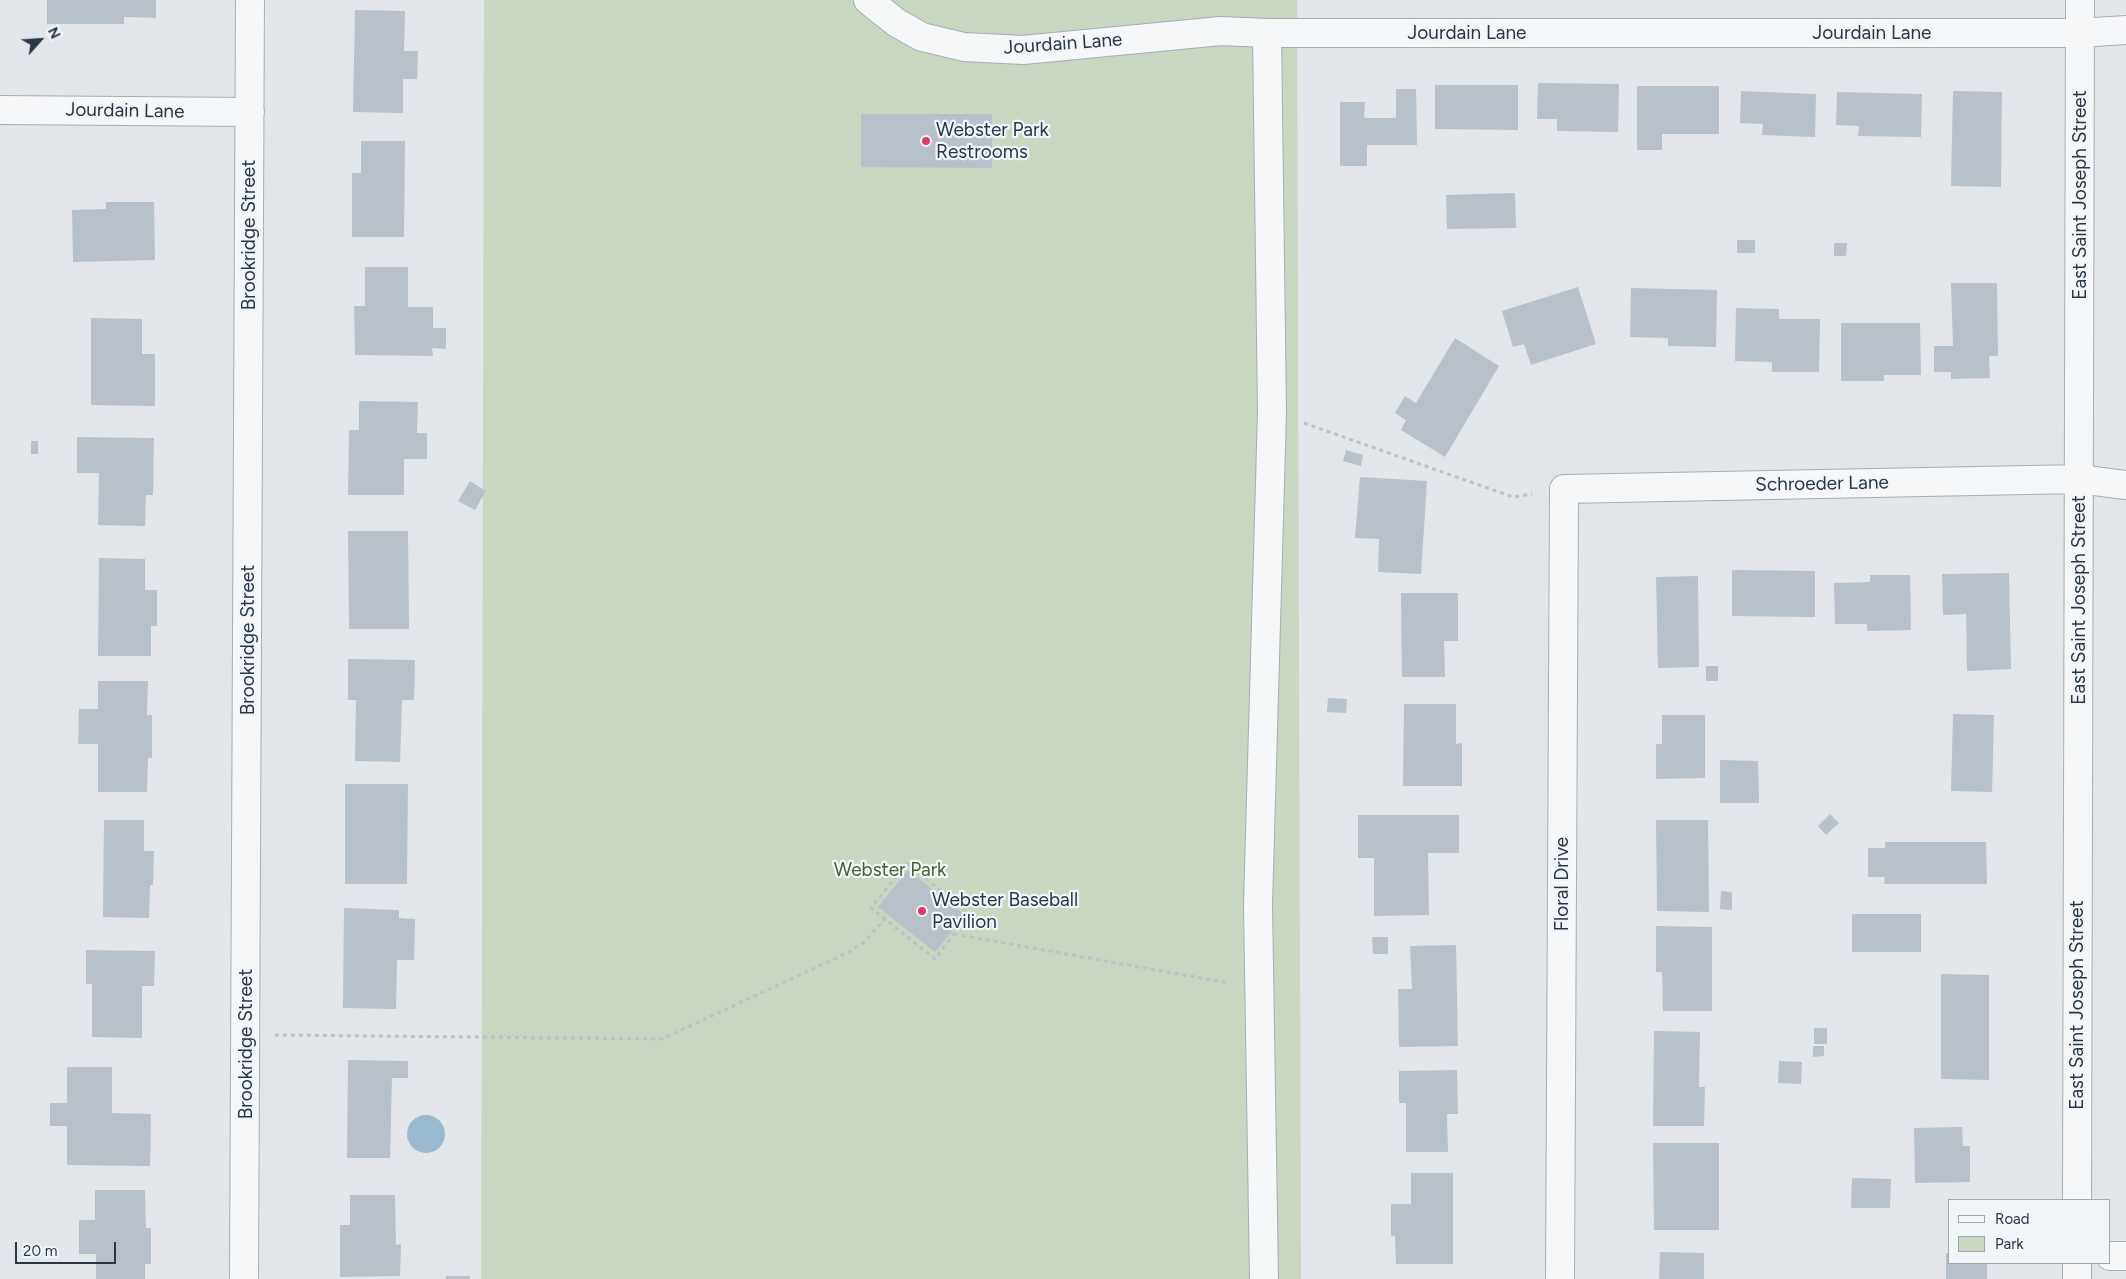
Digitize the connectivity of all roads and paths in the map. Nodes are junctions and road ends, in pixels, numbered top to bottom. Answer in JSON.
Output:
{"nodes":[{"id":1,"x":250,"y":0,"type":"edge"},
{"id":2,"x":868,"y":0,"type":"edge"},
{"id":3,"x":2080,"y":0,"type":"edge"},
{"id":4,"x":2126,"y":30,"type":"edge"},
{"id":5,"x":1267,"y":33,"type":"junction"},
{"id":6,"x":2080,"y":33,"type":"junction"},
{"id":7,"x":0,"y":110,"type":"edge"},
{"id":8,"x":250,"y":112,"type":"junction"},
{"id":9,"x":1272,"y":412,"type":"junction"},
{"id":10,"x":2079,"y":479,"type":"junction"},
{"id":11,"x":2126,"y":485,"type":"edge"},
{"id":12,"x":1564,"y":489,"type":"junction"},
{"id":13,"x":885,"y":919,"type":"junction"},
{"id":14,"x":954,"y":934,"type":"junction"},
{"id":15,"x":1220,"y":983,"type":"dead end"},
{"id":16,"x":246,"y":1035,"type":"junction"},
{"id":17,"x":2077,"y":1199,"type":"edge"},
{"id":18,"x":2111,"y":1256,"type":"edge"},
{"id":19,"x":2126,"y":1256,"type":"edge"},
{"id":20,"x":2077,"y":1264,"type":"edge"},
{"id":21,"x":244,"y":1279,"type":"edge"},
{"id":22,"x":1264,"y":1279,"type":"edge"},
{"id":23,"x":1560,"y":1279,"type":"edge"},
{"id":24,"x":2077,"y":1279,"type":"edge"}],
"edges":[{"from":1,"to":8,"type":"street","name":"Brookridge Street"},
{"from":2,"to":5,"type":"street","name":"Jourdain Lane"},
{"from":3,"to":6,"type":"street","name":"East Saint Joseph Street"},
{"from":4,"to":6,"type":"street","name":"Jourdain Lane"},
{"from":5,"to":6,"type":"street","name":"Jourdain Lane"},
{"from":5,"to":9,"type":"street"},
{"from":6,"to":10,"type":"street","name":"East Saint Joseph Street"},
{"from":7,"to":8,"type":"street","name":"Jourdain Lane"},
{"from":8,"to":16,"type":"street","name":"Brookridge Street"},
{"from":9,"to":12,"type":"path"},
{"from":9,"to":22,"type":"street"},
{"from":10,"to":11,"type":"street","name":"Schroeder Lane"},
{"from":10,"to":12,"type":"street","name":"Schroeder Lane"},
{"from":10,"to":17,"type":"street","name":"East Saint Joseph Street"},
{"from":12,"to":23,"type":"street","name":"Floral Drive"},
{"from":13,"to":14,"type":"path"},
{"from":13,"to":14,"type":"path"},
{"from":13,"to":16,"type":"path"},
{"from":14,"to":15,"type":"path"},
{"from":16,"to":21,"type":"street","name":"Brookridge Street"},
{"from":18,"to":19,"type":"street"},
{"from":20,"to":24,"type":"street"}]}
